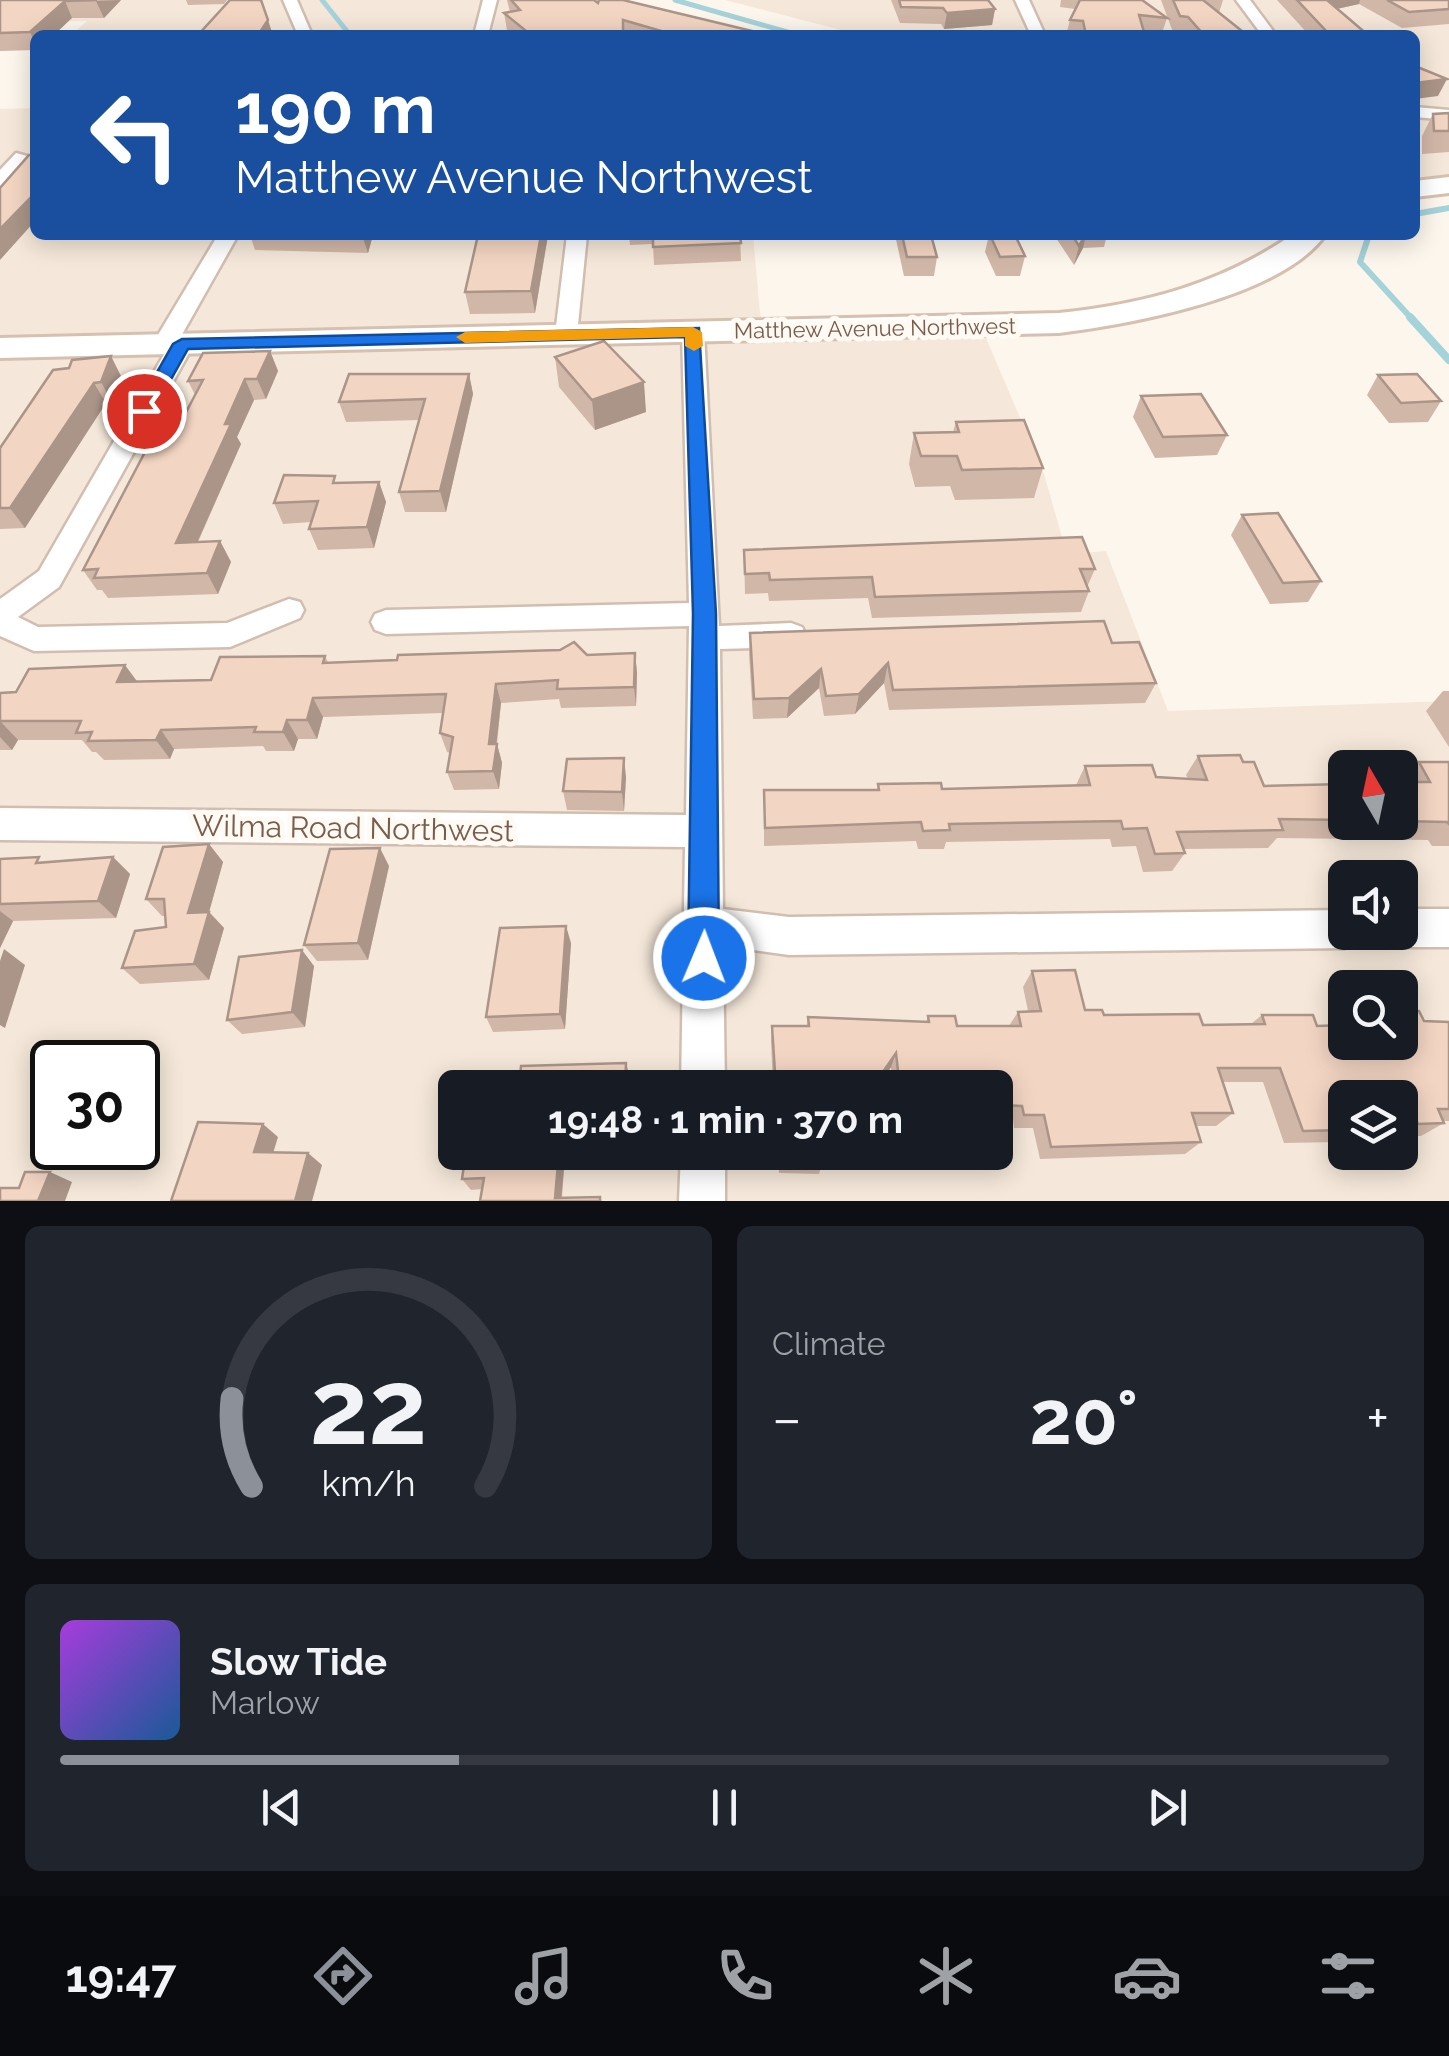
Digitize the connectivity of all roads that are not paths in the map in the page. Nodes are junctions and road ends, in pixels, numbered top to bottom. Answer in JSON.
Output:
{"nodes":[{"id":1,"x":290,"y":0,"type":"edge"},
{"id":2,"x":490,"y":0,"type":"edge"},
{"id":3,"x":1022,"y":0,"type":"edge"},
{"id":4,"x":1243,"y":0,"type":"edge"},
{"id":5,"x":303,"y":30,"type":"edge"},
{"id":6,"x":482,"y":30,"type":"edge"},
{"id":7,"x":1036,"y":30,"type":"edge"},
{"id":8,"x":1266,"y":30,"type":"edge"},
{"id":9,"x":1420,"y":112,"type":"edge"},
{"id":10,"x":1449,"y":115,"type":"edge"},
{"id":11,"x":22,"y":158,"type":"edge"},
{"id":12,"x":0,"y":181,"type":"edge"},
{"id":13,"x":1449,"y":186,"type":"edge"},
{"id":14,"x":1420,"y":189,"type":"edge"},
{"id":15,"x":225,"y":240,"type":"edge"},
{"id":16,"x":576,"y":240,"type":"edge"},
{"id":17,"x":1304,"y":240,"type":"edge"},
{"id":18,"x":693,"y":332,"type":"junction"},
{"id":19,"x":566,"y":335,"type":"junction"},
{"id":20,"x":173,"y":344,"type":"junction"},
{"id":21,"x":0,"y":348,"type":"edge"},
{"id":22,"x":289,"y":610,"type":"dead end"},
{"id":23,"x":0,"y":618,"type":"edge"},
{"id":24,"x":386,"y":622,"type":"dead end"},
{"id":25,"x":704,"y":626,"type":"junction"},
{"id":26,"x":823,"y":634,"type":"edge"},
{"id":27,"x":0,"y":824,"type":"edge"},
{"id":28,"x":706,"y":831,"type":"junction"},
{"id":29,"x":704,"y":926,"type":"junction"},
{"id":30,"x":1418,"y":928,"type":"edge"},
{"id":31,"x":1449,"y":928,"type":"edge"},
{"id":32,"x":1328,"y":929,"type":"edge"},
{"id":33,"x":703,"y":1070,"type":"edge"},
{"id":34,"x":702,"y":1170,"type":"edge"},
{"id":35,"x":702,"y":1201,"type":"edge"}],
"edges":[{"from":1,"to":5,"type":"street"},
{"from":2,"to":6,"type":"street"},
{"from":3,"to":7,"type":"street"},
{"from":4,"to":8,"type":"street"},
{"from":9,"to":10,"type":"street"},
{"from":11,"to":12,"type":"street"},
{"from":13,"to":14,"type":"street"},
{"from":15,"to":20,"type":"street"},
{"from":16,"to":19,"type":"street"},
{"from":17,"to":18,"type":"street","name":"Matthew Avenue Northwest"},
{"from":18,"to":19,"type":"street","name":"Matthew Avenue Northwest"},
{"from":18,"to":25,"type":"street"},
{"from":19,"to":20,"type":"street","name":"Matthew Avenue Northwest"},
{"from":20,"to":21,"type":"street","name":"Matthew Avenue Northwest"},
{"from":20,"to":23,"type":"street"},
{"from":22,"to":23,"type":"street"},
{"from":24,"to":25,"type":"street"},
{"from":25,"to":26,"type":"street"},
{"from":25,"to":28,"type":"street"},
{"from":27,"to":28,"type":"street","name":"Wilma Road Northwest"},
{"from":28,"to":29,"type":"street"},
{"from":29,"to":32,"type":"street"},
{"from":29,"to":33,"type":"street"},
{"from":30,"to":31,"type":"street"},
{"from":34,"to":35,"type":"street"}]}
